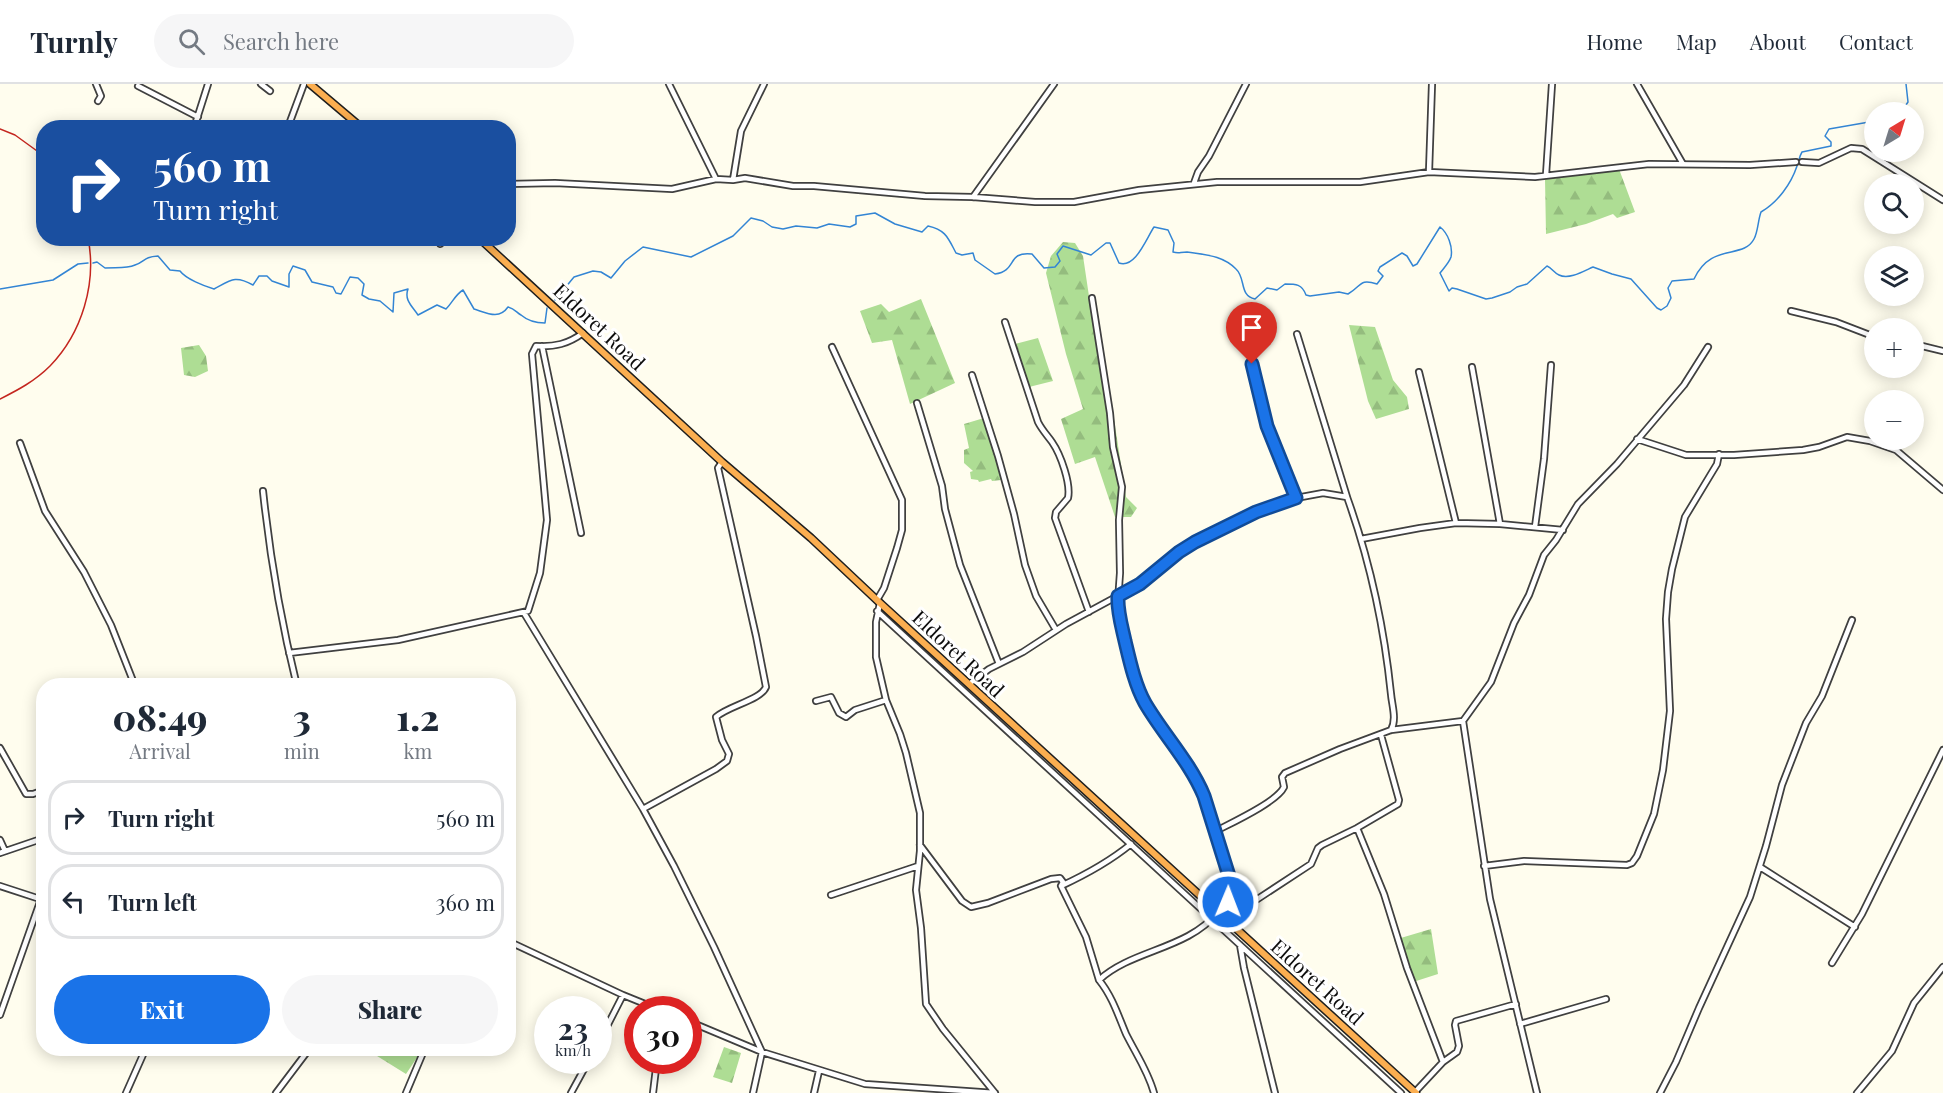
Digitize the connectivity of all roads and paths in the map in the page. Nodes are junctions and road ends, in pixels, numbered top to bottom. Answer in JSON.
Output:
{"nodes":[{"id":1,"x":96,"y":84,"type":"edge"},
{"id":2,"x":207,"y":84,"type":"edge"},
{"id":3,"x":261,"y":84,"type":"edge"},
{"id":4,"x":304,"y":84,"type":"edge"},
{"id":5,"x":310,"y":84,"type":"edge"},
{"id":6,"x":669,"y":84,"type":"edge"},
{"id":7,"x":764,"y":84,"type":"edge"},
{"id":8,"x":1054,"y":84,"type":"edge"},
{"id":9,"x":1246,"y":84,"type":"edge"},
{"id":10,"x":1432,"y":84,"type":"edge"},
{"id":11,"x":1552,"y":84,"type":"edge"},
{"id":12,"x":1637,"y":84,"type":"edge"},
{"id":13,"x":138,"y":86,"type":"dead end"},
{"id":14,"x":270,"y":91,"type":"dead end"},
{"id":15,"x":98,"y":101,"type":"dead end"},
{"id":16,"x":198,"y":117,"type":"junction"},
{"id":17,"x":197,"y":120,"type":"edge"},
{"id":18,"x":291,"y":120,"type":"edge"},
{"id":19,"x":353,"y":120,"type":"edge"},
{"id":20,"x":1683,"y":164,"type":"junction"},
{"id":21,"x":1429,"y":172,"type":"junction"},
{"id":22,"x":1546,"y":175,"type":"junction"},
{"id":23,"x":716,"y":179,"type":"junction"},
{"id":24,"x":733,"y":180,"type":"junction"},
{"id":25,"x":1194,"y":183,"type":"junction"},
{"id":26,"x":516,"y":184,"type":"edge"},
{"id":27,"x":974,"y":197,"type":"junction"},
{"id":28,"x":1943,"y":200,"type":"edge"},
{"id":29,"x":488,"y":246,"type":"edge"},
{"id":30,"x":1092,"y":298,"type":"dead end"},
{"id":31,"x":1791,"y":311,"type":"dead end"},
{"id":32,"x":1245,"y":315,"type":"dead end"},
{"id":33,"x":1005,"y":322,"type":"dead end"},
{"id":34,"x":584,"y":333,"type":"junction"},
{"id":35,"x":1864,"y":333,"type":"edge"},
{"id":36,"x":1297,"y":334,"type":"dead end"},
{"id":37,"x":542,"y":346,"type":"junction"},
{"id":38,"x":1924,"y":346,"type":"edge"},
{"id":39,"x":832,"y":347,"type":"dead end"},
{"id":40,"x":1708,"y":347,"type":"dead end"},
{"id":41,"x":1943,"y":351,"type":"edge"},
{"id":42,"x":1551,"y":365,"type":"dead end"},
{"id":43,"x":1472,"y":367,"type":"dead end"},
{"id":44,"x":1419,"y":372,"type":"dead end"},
{"id":45,"x":972,"y":375,"type":"dead end"},
{"id":46,"x":917,"y":402,"type":"dead end"},
{"id":47,"x":1637,"y":439,"type":"junction"},
{"id":48,"x":20,"y":443,"type":"dead end"},
{"id":49,"x":1719,"y":454,"type":"junction"},
{"id":50,"x":722,"y":462,"type":"junction"},
{"id":51,"x":1943,"y":490,"type":"edge"},
{"id":52,"x":263,"y":491,"type":"dead end"},
{"id":53,"x":1347,"y":496,"type":"junction"},
{"id":54,"x":1296,"y":498,"type":"junction"},
{"id":55,"x":1456,"y":523,"type":"junction"},
{"id":56,"x":1500,"y":524,"type":"junction"},
{"id":57,"x":1536,"y":527,"type":"junction"},
{"id":58,"x":1563,"y":530,"type":"junction"},
{"id":59,"x":581,"y":532,"type":"dead end"},
{"id":60,"x":1361,"y":539,"type":"junction"},
{"id":61,"x":1118,"y":596,"type":"junction"},
{"id":62,"x":878,"y":602,"type":"junction"},
{"id":63,"x":877,"y":611,"type":"junction"},
{"id":64,"x":1089,"y":612,"type":"junction"},
{"id":65,"x":524,"y":613,"type":"junction"},
{"id":66,"x":1852,"y":620,"type":"dead end"},
{"id":67,"x":1056,"y":630,"type":"junction"},
{"id":68,"x":289,"y":653,"type":"junction"},
{"id":69,"x":999,"y":664,"type":"junction"},
{"id":70,"x":132,"y":678,"type":"edge"},
{"id":71,"x":295,"y":678,"type":"edge"},
{"id":72,"x":969,"y":684,"type":"junction"},
{"id":73,"x":886,"y":700,"type":"junction"},
{"id":74,"x":816,"y":701,"type":"dead end"},
{"id":75,"x":1463,"y":721,"type":"junction"},
{"id":76,"x":1390,"y":730,"type":"junction"},
{"id":77,"x":1381,"y":735,"type":"junction"},
{"id":78,"x":0,"y":748,"type":"edge"},
{"id":79,"x":1943,"y":750,"type":"edge"},
{"id":80,"x":36,"y":794,"type":"edge"},
{"id":81,"x":643,"y":809,"type":"junction"},
{"id":82,"x":1358,"y":828,"type":"junction"},
{"id":83,"x":1214,"y":832,"type":"junction"},
{"id":84,"x":0,"y":840,"type":"edge"},
{"id":85,"x":36,"y":841,"type":"edge"},
{"id":86,"x":1131,"y":844,"type":"junction"},
{"id":87,"x":920,"y":845,"type":"junction"},
{"id":88,"x":3,"y":852,"type":"edge"},
{"id":89,"x":918,"y":866,"type":"junction"},
{"id":90,"x":1484,"y":866,"type":"junction"},
{"id":91,"x":1760,"y":867,"type":"junction"},
{"id":92,"x":0,"y":886,"type":"edge"},
{"id":93,"x":1061,"y":886,"type":"junction"},
{"id":94,"x":831,"y":895,"type":"dead end"},
{"id":95,"x":36,"y":898,"type":"edge"},
{"id":96,"x":1222,"y":913,"type":"junction"},
{"id":97,"x":36,"y":916,"type":"edge"},
{"id":98,"x":1212,"y":919,"type":"junction"},
{"id":99,"x":1855,"y":927,"type":"junction"},
{"id":100,"x":516,"y":945,"type":"edge"},
{"id":101,"x":1240,"y":945,"type":"junction"},
{"id":102,"x":1832,"y":963,"type":"dead end"},
{"id":103,"x":1943,"y":967,"type":"edge"},
{"id":104,"x":1100,"y":980,"type":"junction"},
{"id":105,"x":623,"y":995,"type":"joint"},
{"id":106,"x":1606,"y":999,"type":"dead end"},
{"id":107,"x":1516,"y":1004,"type":"junction"},
{"id":108,"x":0,"y":1015,"type":"edge"},
{"id":109,"x":612,"y":1017,"type":"edge"},
{"id":110,"x":1520,"y":1024,"type":"junction"},
{"id":111,"x":702,"y":1027,"type":"edge"},
{"id":112,"x":762,"y":1052,"type":"junction"},
{"id":113,"x":142,"y":1056,"type":"edge"},
{"id":114,"x":304,"y":1056,"type":"edge"},
{"id":115,"x":422,"y":1056,"type":"edge"},
{"id":116,"x":1443,"y":1062,"type":"junction"},
{"id":117,"x":819,"y":1071,"type":"junction"},
{"id":118,"x":581,"y":1074,"type":"edge"},
{"id":119,"x":655,"y":1074,"type":"edge"},
{"id":120,"x":126,"y":1093,"type":"edge"},
{"id":121,"x":276,"y":1093,"type":"edge"},
{"id":122,"x":406,"y":1093,"type":"edge"},
{"id":123,"x":571,"y":1093,"type":"edge"},
{"id":124,"x":653,"y":1093,"type":"edge"},
{"id":125,"x":753,"y":1093,"type":"edge"},
{"id":126,"x":814,"y":1093,"type":"edge"},
{"id":127,"x":995,"y":1093,"type":"edge"},
{"id":128,"x":1154,"y":1093,"type":"edge"},
{"id":129,"x":1275,"y":1093,"type":"edge"},
{"id":130,"x":1401,"y":1093,"type":"edge"},
{"id":131,"x":1415,"y":1093,"type":"edge"},
{"id":132,"x":1537,"y":1093,"type":"edge"},
{"id":133,"x":1660,"y":1093,"type":"edge"},
{"id":134,"x":1857,"y":1093,"type":"edge"}],
"edges":[{"from":1,"to":15,"type":"street"},
{"from":2,"to":16,"type":"street"},
{"from":3,"to":14,"type":"street"},
{"from":4,"to":18,"type":"street"},
{"from":5,"to":19,"type":"highway"},
{"from":6,"to":23,"type":"street"},
{"from":7,"to":24,"type":"street"},
{"from":8,"to":27,"type":"street"},
{"from":9,"to":25,"type":"street"},
{"from":10,"to":21,"type":"street"},
{"from":11,"to":22,"type":"street"},
{"from":12,"to":20,"type":"street"},
{"from":13,"to":16,"type":"street"},
{"from":16,"to":17,"type":"street"},
{"from":20,"to":22,"type":"street"},
{"from":20,"to":28,"type":"street"},
{"from":21,"to":22,"type":"street"},
{"from":21,"to":25,"type":"street"},
{"from":23,"to":24,"type":"street"},
{"from":23,"to":26,"type":"street"},
{"from":24,"to":27,"type":"street"},
{"from":25,"to":27,"type":"street"},
{"from":29,"to":34,"type":"highway","name":"Eldoret Road"},
{"from":30,"to":61,"type":"street"},
{"from":31,"to":35,"type":"street"},
{"from":32,"to":54,"type":"street"},
{"from":33,"to":64,"type":"street"},
{"from":34,"to":37,"type":"street"},
{"from":34,"to":50,"type":"highway","name":"Eldoret Road"},
{"from":36,"to":53,"type":"street"},
{"from":37,"to":59,"type":"street"},
{"from":37,"to":65,"type":"street"},
{"from":38,"to":41,"type":"street"},
{"from":39,"to":62,"type":"street"},
{"from":40,"to":47,"type":"street"},
{"from":42,"to":57,"type":"street"},
{"from":43,"to":56,"type":"street"},
{"from":44,"to":55,"type":"street"},
{"from":45,"to":67,"type":"street"},
{"from":46,"to":69,"type":"street"},
{"from":47,"to":49,"type":"street"},
{"from":47,"to":58,"type":"street"},
{"from":48,"to":70,"type":"street"},
{"from":49,"to":51,"type":"street"},
{"from":49,"to":90,"type":"street"},
{"from":50,"to":62,"type":"highway","name":"Eldoret Road"},
{"from":50,"to":81,"type":"street"},
{"from":52,"to":68,"type":"street"},
{"from":53,"to":54,"type":"street"},
{"from":53,"to":60,"type":"street"},
{"from":54,"to":61,"type":"street"},
{"from":55,"to":56,"type":"street"},
{"from":55,"to":60,"type":"street"},
{"from":56,"to":57,"type":"street"},
{"from":57,"to":58,"type":"street"},
{"from":58,"to":75,"type":"street"},
{"from":60,"to":76,"type":"street"},
{"from":61,"to":64,"type":"street"},
{"from":61,"to":83,"type":"street"},
{"from":62,"to":63,"type":"street"},
{"from":62,"to":72,"type":"highway","name":"Eldoret Road"},
{"from":63,"to":73,"type":"street"},
{"from":63,"to":86,"type":"street"},
{"from":64,"to":67,"type":"street"},
{"from":65,"to":68,"type":"street"},
{"from":65,"to":81,"type":"street"},
{"from":66,"to":91,"type":"street"},
{"from":67,"to":69,"type":"street"},
{"from":68,"to":71,"type":"street"},
{"from":69,"to":72,"type":"street"},
{"from":72,"to":96,"type":"highway","name":"Eldoret Road"},
{"from":73,"to":74,"type":"street"},
{"from":73,"to":87,"type":"street"},
{"from":75,"to":76,"type":"street"},
{"from":75,"to":90,"type":"street"},
{"from":76,"to":77,"type":"street"},
{"from":77,"to":82,"type":"street"},
{"from":77,"to":83,"type":"street"},
{"from":78,"to":80,"type":"street"},
{"from":79,"to":99,"type":"street"},
{"from":81,"to":112,"type":"street"},
{"from":82,"to":96,"type":"street"},
{"from":82,"to":116,"type":"street"},
{"from":83,"to":96,"type":"street"},
{"from":84,"to":88,"type":"street"},
{"from":85,"to":88,"type":"street"},
{"from":86,"to":93,"type":"street"},
{"from":86,"to":98,"type":"street"},
{"from":87,"to":89,"type":"street"},
{"from":87,"to":93,"type":"street"},
{"from":89,"to":94,"type":"street"},
{"from":89,"to":127,"type":"street"},
{"from":90,"to":107,"type":"street"},
{"from":91,"to":99,"type":"street"},
{"from":91,"to":133,"type":"street"},
{"from":92,"to":95,"type":"street"},
{"from":93,"to":104,"type":"street"},
{"from":96,"to":98,"type":"street"},
{"from":96,"to":131,"type":"highway","name":"Eldoret Road"},
{"from":97,"to":108,"type":"street"},
{"from":98,"to":101,"type":"street"},
{"from":98,"to":104,"type":"street"},
{"from":99,"to":102,"type":"street"},
{"from":100,"to":105,"type":"street"},
{"from":101,"to":129,"type":"street"},
{"from":101,"to":130,"type":"street"},
{"from":103,"to":134,"type":"street"},
{"from":104,"to":128,"type":"street"},
{"from":105,"to":109,"type":"street"},
{"from":106,"to":110,"type":"street"},
{"from":107,"to":110,"type":"street"},
{"from":107,"to":116,"type":"street"},
{"from":110,"to":132,"type":"street"},
{"from":111,"to":112,"type":"street"},
{"from":112,"to":117,"type":"street"},
{"from":112,"to":125,"type":"street"},
{"from":113,"to":120,"type":"street"},
{"from":114,"to":121,"type":"street"},
{"from":115,"to":122,"type":"street"},
{"from":116,"to":131,"type":"street"},
{"from":117,"to":126,"type":"street"},
{"from":117,"to":127,"type":"street"},
{"from":118,"to":123,"type":"street"},
{"from":119,"to":124,"type":"street"}]}
